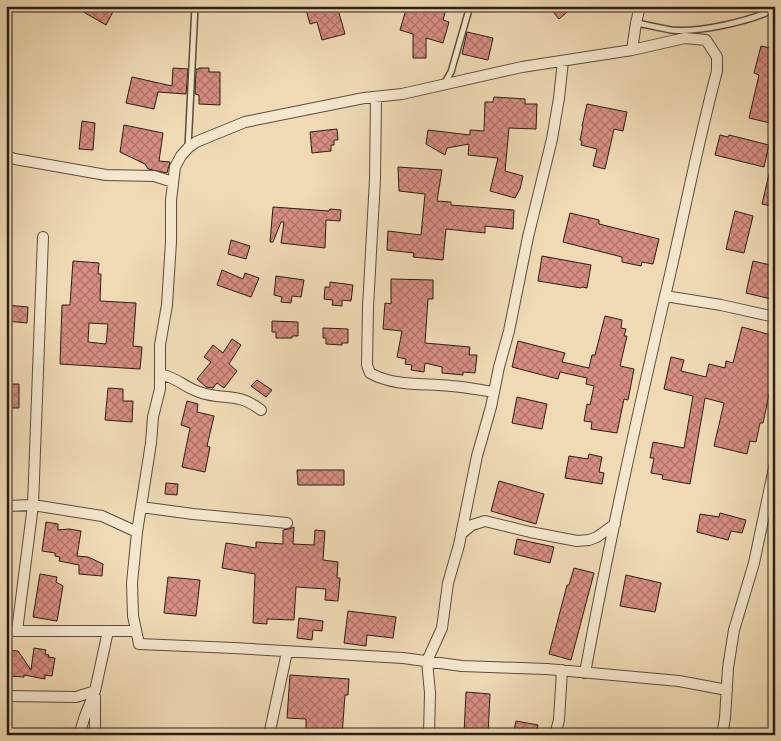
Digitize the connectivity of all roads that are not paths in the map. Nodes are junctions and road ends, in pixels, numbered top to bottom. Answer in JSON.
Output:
{"nodes":[{"id":1,"x":195,"y":6,"type":"edge"},
{"id":2,"x":470,"y":6,"type":"edge"},
{"id":3,"x":640,"y":6,"type":"edge"},
{"id":4,"x":775,"y":8,"type":"edge"},
{"id":5,"x":636,"y":23,"type":"junction"},
{"id":6,"x":632,"y":50,"type":"junction"},
{"id":7,"x":563,"y":61,"type":"junction"},
{"id":8,"x":444,"y":85,"type":"junction"},
{"id":9,"x":376,"y":97,"type":"junction"},
{"id":10,"x":188,"y":148,"type":"junction"},
{"id":11,"x":6,"y":156,"type":"edge"},
{"id":12,"x":173,"y":182,"type":"junction"},
{"id":13,"x":43,"y":237,"type":"dead end"},
{"id":14,"x":665,"y":296,"type":"junction"},
{"id":15,"x":775,"y":317,"type":"edge"},
{"id":16,"x":160,"y":374,"type":"junction"},
{"id":17,"x":494,"y":392,"type":"junction"},
{"id":18,"x":261,"y":410,"type":"dead end"},
{"id":19,"x":775,"y":463,"type":"edge"},
{"id":20,"x":33,"y":505,"type":"junction"},
{"id":21,"x":6,"y":506,"type":"edge"},
{"id":22,"x":141,"y":507,"type":"junction"},
{"id":23,"x":287,"y":523,"type":"dead end"},
{"id":24,"x":615,"y":524,"type":"junction"},
{"id":25,"x":137,"y":532,"type":"junction"},
{"id":26,"x":461,"y":534,"type":"junction"},
{"id":27,"x":135,"y":630,"type":"junction"},
{"id":28,"x":12,"y":631,"type":"edge"},
{"id":29,"x":108,"y":631,"type":"junction"},
{"id":30,"x":287,"y":652,"type":"junction"},
{"id":31,"x":427,"y":661,"type":"junction"},
{"id":32,"x":562,"y":670,"type":"junction"},
{"id":33,"x":585,"y":674,"type":"junction"},
{"id":34,"x":727,"y":690,"type":"junction"},
{"id":35,"x":95,"y":691,"type":"junction"},
{"id":36,"x":6,"y":696,"type":"edge"},
{"id":37,"x":80,"y":735,"type":"edge"},
{"id":38,"x":95,"y":735,"type":"edge"},
{"id":39,"x":269,"y":735,"type":"edge"},
{"id":40,"x":429,"y":735,"type":"edge"},
{"id":41,"x":555,"y":735,"type":"edge"},
{"id":42,"x":722,"y":735,"type":"edge"}],
"edges":[{"from":1,"to":10,"type":"lane"},
{"from":2,"to":8,"type":"lane"},
{"from":3,"to":5,"type":"street"},
{"from":4,"to":5,"type":"lane"},
{"from":5,"to":6,"type":"street"},
{"from":6,"to":7,"type":"street"},
{"from":6,"to":14,"type":"street"},
{"from":7,"to":8,"type":"street"},
{"from":7,"to":17,"type":"street"},
{"from":8,"to":9,"type":"street"},
{"from":9,"to":10,"type":"street"},
{"from":9,"to":17,"type":"street"},
{"from":10,"to":12,"type":"street"},
{"from":11,"to":12,"type":"street"},
{"from":12,"to":16,"type":"street"},
{"from":13,"to":20,"type":"street"},
{"from":14,"to":15,"type":"street"},
{"from":14,"to":24,"type":"street"},
{"from":16,"to":18,"type":"street"},
{"from":16,"to":22,"type":"street"},
{"from":17,"to":26,"type":"street"},
{"from":19,"to":34,"type":"street"},
{"from":20,"to":21,"type":"street"},
{"from":20,"to":25,"type":"street"},
{"from":20,"to":28,"type":"street"},
{"from":22,"to":23,"type":"street"},
{"from":22,"to":25,"type":"street"},
{"from":24,"to":26,"type":"street"},
{"from":24,"to":33,"type":"street"},
{"from":25,"to":27,"type":"street"},
{"from":26,"to":31,"type":"street"},
{"from":27,"to":29,"type":"street"},
{"from":27,"to":30,"type":"street"},
{"from":28,"to":29,"type":"street"},
{"from":29,"to":35,"type":"street"},
{"from":30,"to":31,"type":"street"},
{"from":30,"to":39,"type":"street"},
{"from":31,"to":32,"type":"street"},
{"from":31,"to":40,"type":"street"},
{"from":32,"to":33,"type":"street"},
{"from":32,"to":41,"type":"street"},
{"from":33,"to":34,"type":"street"},
{"from":34,"to":42,"type":"street"},
{"from":35,"to":36,"type":"street"},
{"from":35,"to":37,"type":"street"},
{"from":35,"to":38,"type":"street"}]}
